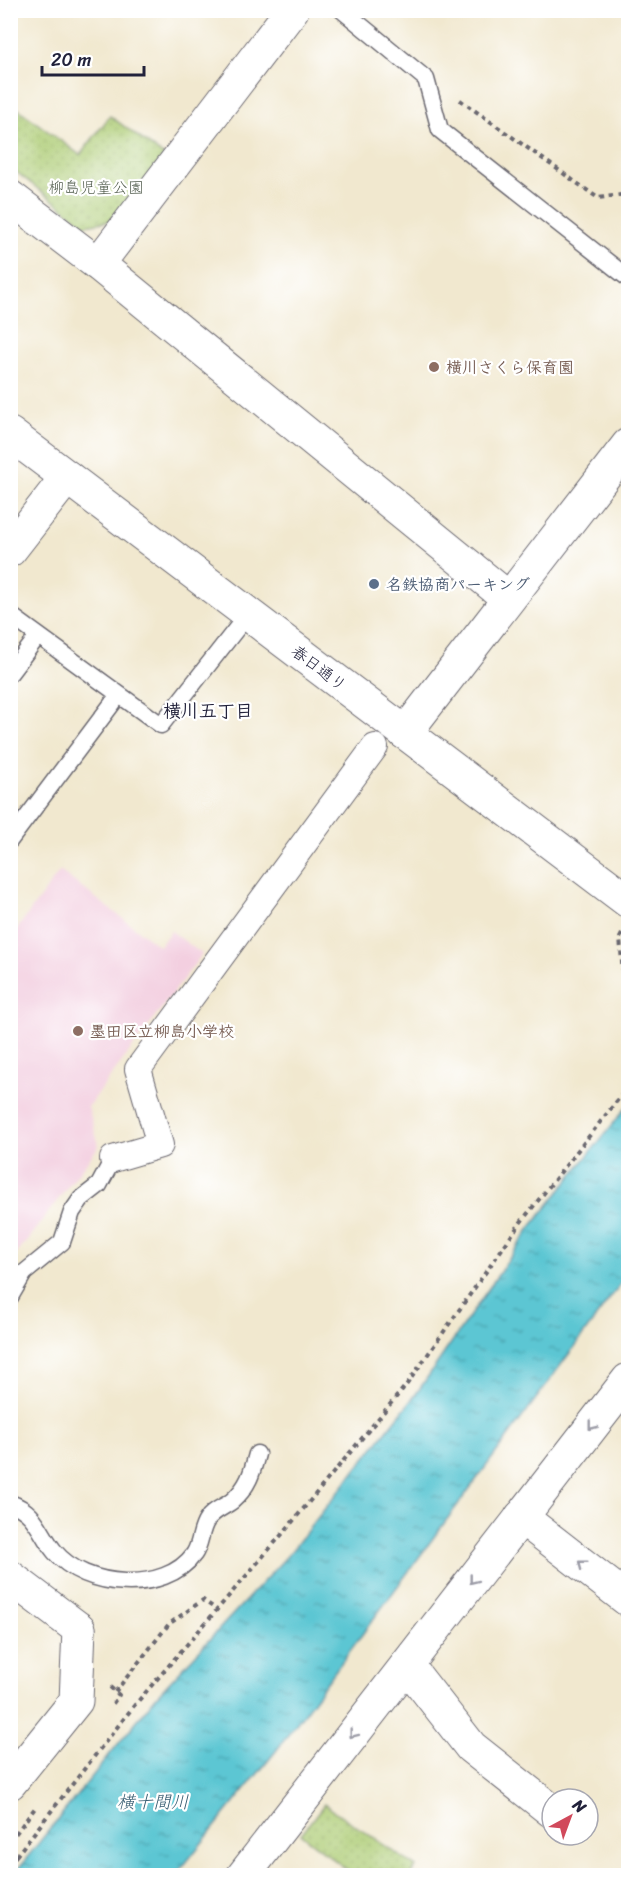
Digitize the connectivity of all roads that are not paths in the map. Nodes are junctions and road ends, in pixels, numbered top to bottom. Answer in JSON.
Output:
{"nodes":[{"id":1,"x":292,"y":10,"type":"edge"},
{"id":2,"x":342,"y":10,"type":"edge"},
{"id":3,"x":10,"y":197,"type":"edge"},
{"id":4,"x":98,"y":264,"type":"junction"},
{"id":5,"x":628,"y":278,"type":"edge"},
{"id":6,"x":10,"y":434,"type":"edge"},
{"id":7,"x":628,"y":445,"type":"edge"},
{"id":8,"x":68,"y":477,"type":"junction"},
{"id":9,"x":10,"y":550,"type":"edge"},
{"id":10,"x":508,"y":598,"type":"junction"},
{"id":11,"x":248,"y":614,"type":"junction"},
{"id":12,"x":10,"y":615,"type":"edge"},
{"id":13,"x":38,"y":636,"type":"junction"},
{"id":14,"x":10,"y":673,"type":"edge"},
{"id":15,"x":118,"y":696,"type":"junction"},
{"id":16,"x":405,"y":733,"type":"junction"},
{"id":17,"x":375,"y":747,"type":"dead end"},
{"id":18,"x":10,"y":840,"type":"edge"},
{"id":19,"x":628,"y":901,"type":"edge"},
{"id":20,"x":113,"y":1159,"type":"joint"},
{"id":21,"x":10,"y":1297,"type":"edge"},
{"id":22,"x":628,"y":1380,"type":"edge"},
{"id":23,"x":257,"y":1454,"type":"dead end"},
{"id":24,"x":10,"y":1503,"type":"edge"},
{"id":25,"x":521,"y":1517,"type":"junction"},
{"id":26,"x":10,"y":1577,"type":"edge"},
{"id":27,"x":628,"y":1600,"type":"edge"},
{"id":28,"x":407,"y":1665,"type":"junction"},
{"id":29,"x":10,"y":1783,"type":"edge"},
{"id":30,"x":540,"y":1802,"type":"edge"},
{"id":31,"x":251,"y":1873,"type":"edge"}],
"edges":[{"from":1,"to":4,"type":"street"},
{"from":2,"to":5,"type":"lane"},
{"from":3,"to":4,"type":"street"},
{"from":4,"to":10,"type":"street"},
{"from":6,"to":8,"type":"street","name":"春日通り"},
{"from":7,"to":10,"type":"street"},
{"from":8,"to":9,"type":"street"},
{"from":8,"to":11,"type":"street","name":"春日通り"},
{"from":10,"to":16,"type":"street"},
{"from":11,"to":15,"type":"lane"},
{"from":11,"to":16,"type":"street","name":"春日通り"},
{"from":12,"to":13,"type":"lane"},
{"from":13,"to":14,"type":"lane"},
{"from":13,"to":15,"type":"lane"},
{"from":15,"to":18,"type":"lane"},
{"from":16,"to":19,"type":"street","name":"春日通り"},
{"from":17,"to":20,"type":"street"},
{"from":20,"to":21,"type":"lane"},
{"from":22,"to":25,"type":"street","one_way":true},
{"from":23,"to":24,"type":"lane"},
{"from":27,"to":25,"type":"street","one_way":true},
{"from":25,"to":28,"type":"street","one_way":true},
{"from":26,"to":29,"type":"street"},
{"from":28,"to":30,"type":"street"},
{"from":28,"to":31,"type":"street","one_way":true}]}
